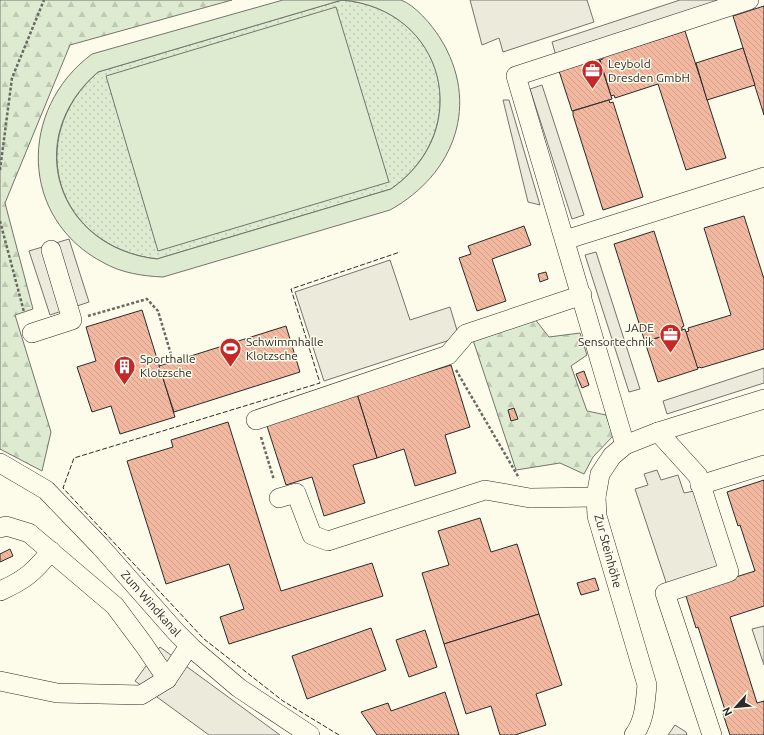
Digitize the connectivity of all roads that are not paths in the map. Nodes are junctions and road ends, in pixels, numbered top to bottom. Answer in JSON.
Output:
{"nodes":[{"id":1,"x":749,"y":0,"type":"edge"},
{"id":2,"x":764,"y":177,"type":"edge"},
{"id":3,"x":565,"y":240,"type":"junction"},
{"id":4,"x":51,"y":250,"type":"dead end"},
{"id":5,"x":582,"y":295,"type":"junction"},
{"id":6,"x":32,"y":333,"type":"dead end"},
{"id":7,"x":764,"y":399,"type":"edge"},
{"id":8,"x":256,"y":420,"type":"road end"},
{"id":9,"x":658,"y":432,"type":"junction"},
{"id":10,"x":626,"y":445,"type":"junction"},
{"id":11,"x":0,"y":463,"type":"edge"},
{"id":12,"x":764,"y":465,"type":"edge"},
{"id":13,"x":700,"y":485,"type":"junction"},
{"id":14,"x":280,"y":498,"type":"road end"},
{"id":15,"x":596,"y":498,"type":"junction"},
{"id":16,"x":0,"y":528,"type":"edge"},
{"id":17,"x":51,"y":551,"type":"junction"},
{"id":18,"x":0,"y":591,"type":"edge"},
{"id":19,"x":189,"y":646,"type":"junction"},
{"id":20,"x":167,"y":679,"type":"junction"},
{"id":21,"x":0,"y":682,"type":"edge"},
{"id":22,"x":310,"y":735,"type":"edge"},
{"id":23,"x":634,"y":735,"type":"edge"},
{"id":24,"x":712,"y":735,"type":"edge"}],
"edges":[{"from":1,"to":3,"type":"street"},
{"from":2,"to":3,"type":"street"},
{"from":3,"to":5,"type":"street"},
{"from":4,"to":6,"type":"street"},
{"from":5,"to":8,"type":"street"},
{"from":5,"to":10,"type":"street"},
{"from":7,"to":9,"type":"street","name":"Zur Steinhöhe"},
{"from":9,"to":10,"type":"street","name":"Zur Steinhöhe"},
{"from":9,"to":13,"type":"street"},
{"from":10,"to":15,"type":"street","name":"Zur Steinhöhe"},
{"from":11,"to":19,"type":"street","name":"Zum Windkanal"},
{"from":12,"to":13,"type":"street"},
{"from":13,"to":24,"type":"street"},
{"from":14,"to":15,"type":"street"},
{"from":15,"to":23,"type":"street","name":"Zur Steinhöhe"},
{"from":16,"to":17,"type":"street"},
{"from":17,"to":18,"type":"street"},
{"from":17,"to":20,"type":"street"},
{"from":19,"to":20,"type":"street"},
{"from":19,"to":22,"type":"street","name":"Zum Windkanal"},
{"from":20,"to":21,"type":"street"}]}
